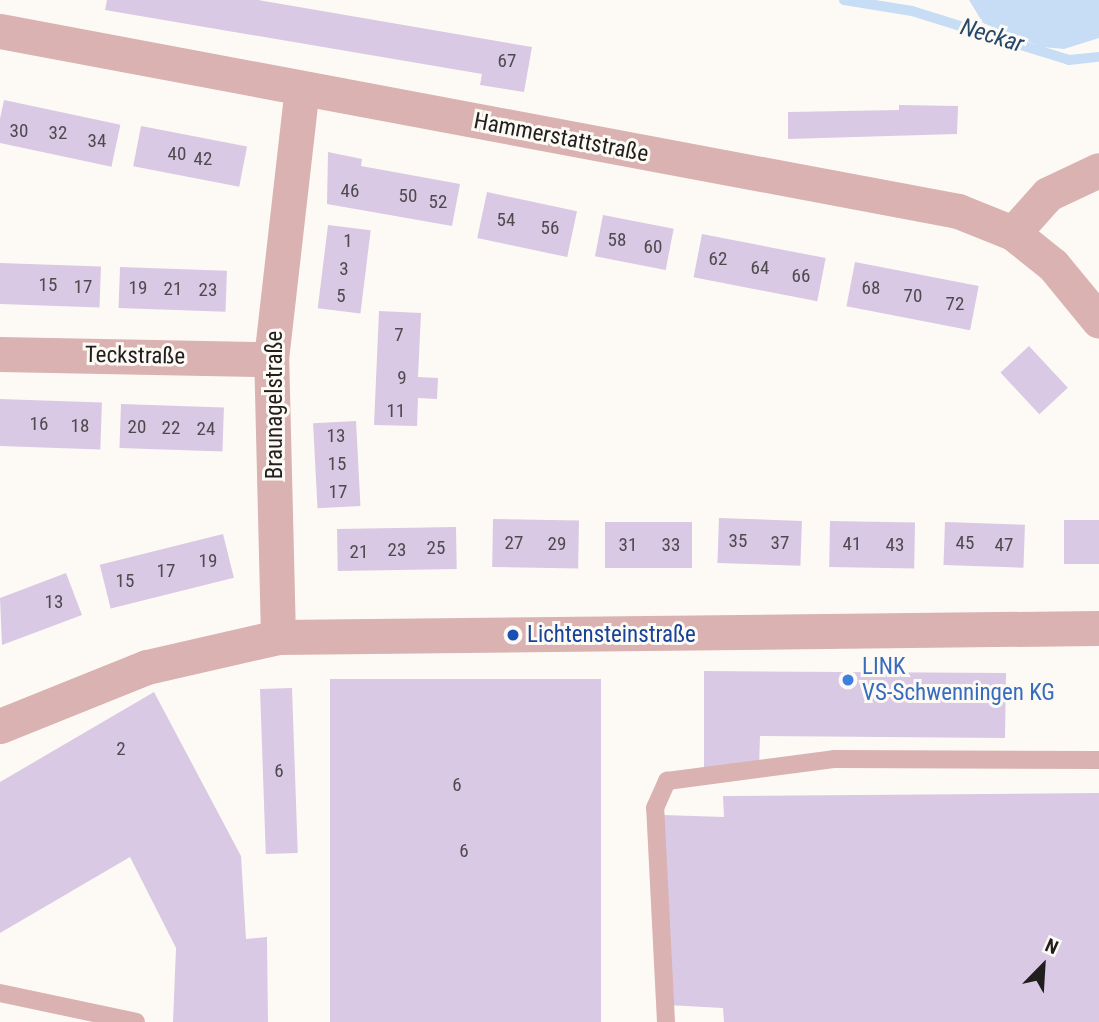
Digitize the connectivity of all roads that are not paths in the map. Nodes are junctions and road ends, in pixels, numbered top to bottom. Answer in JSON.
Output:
{"nodes":[{"id":1,"x":0,"y":31,"type":"edge"},
{"id":2,"x":302,"y":89,"type":"junction"},
{"id":3,"x":1099,"y":170,"type":"edge"},
{"id":4,"x":1013,"y":233,"type":"junction"},
{"id":5,"x":1099,"y":321,"type":"edge"},
{"id":6,"x":0,"y":354,"type":"edge"},
{"id":7,"x":271,"y":359,"type":"junction"},
{"id":8,"x":1099,"y":628,"type":"edge"},
{"id":9,"x":278,"y":638,"type":"junction"},
{"id":10,"x":0,"y":726,"type":"edge"},
{"id":11,"x":1099,"y":760,"type":"edge"},
{"id":12,"x":0,"y":993,"type":"edge"},
{"id":13,"x":136,"y":1022,"type":"edge"},
{"id":14,"x":666,"y":1022,"type":"edge"}],
"edges":[{"from":1,"to":2,"type":"street","name":"Hammerstattstraße"},
{"from":2,"to":4,"type":"street","name":"Hammerstattstraße"},
{"from":2,"to":7,"type":"street","name":"Braunagelstraße"},
{"from":3,"to":4,"type":"street"},
{"from":4,"to":5,"type":"street","name":"Hammerstattstraße"},
{"from":6,"to":7,"type":"street","name":"Teckstraße"},
{"from":7,"to":9,"type":"street","name":"Braunagelstraße"},
{"from":8,"to":9,"type":"street"},
{"from":9,"to":10,"type":"street"},
{"from":11,"to":14,"type":"lane"},
{"from":12,"to":13,"type":"lane"}]}
